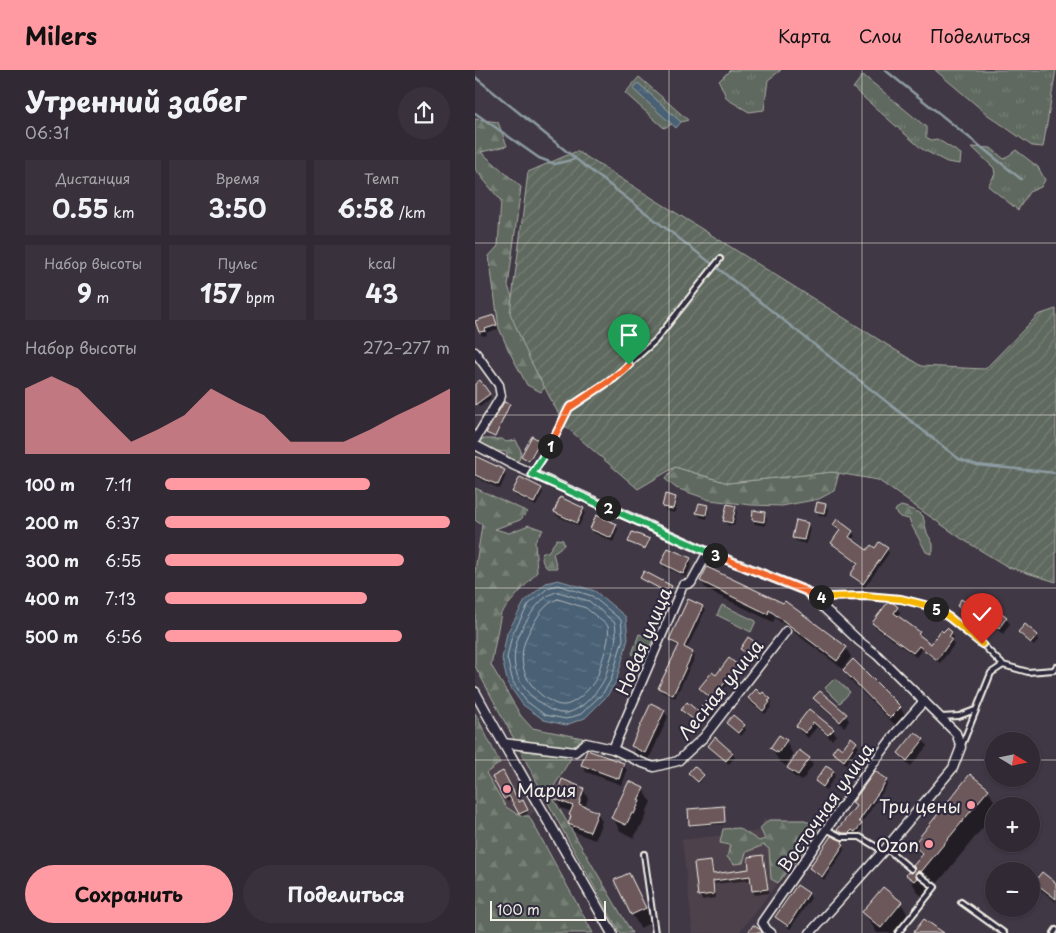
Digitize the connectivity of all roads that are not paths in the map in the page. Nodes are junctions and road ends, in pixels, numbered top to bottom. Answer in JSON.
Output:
{"nodes":[{"id":1,"x":720,"y":259,"type":"dead end"},
{"id":2,"x":475,"y":352,"type":"edge"},
{"id":3,"x":475,"y":440,"type":"edge"},
{"id":4,"x":475,"y":445,"type":"edge"},
{"id":5,"x":532,"y":474,"type":"junction"},
{"id":6,"x":708,"y":552,"type":"junction"},
{"id":7,"x":813,"y":598,"type":"junction"},
{"id":8,"x":786,"y":631,"type":"dead end"},
{"id":9,"x":1003,"y":665,"type":"junction"},
{"id":10,"x":1056,"y":667,"type":"edge"},
{"id":11,"x":475,"y":692,"type":"edge"},
{"id":12,"x":924,"y":701,"type":"junction"},
{"id":13,"x":975,"y":710,"type":"junction"},
{"id":14,"x":941,"y":717,"type":"junction"},
{"id":15,"x":503,"y":743,"type":"junction"},
{"id":16,"x":961,"y":747,"type":"junction"},
{"id":17,"x":613,"y":749,"type":"junction"},
{"id":18,"x":827,"y":829,"type":"junction"},
{"id":19,"x":885,"y":850,"type":"junction"},
{"id":20,"x":644,"y":854,"type":"dead end"},
{"id":21,"x":911,"y":868,"type":"dead end"},
{"id":22,"x":919,"y":875,"type":"dead end"},
{"id":23,"x":961,"y":902,"type":"dead end"},
{"id":24,"x":612,"y":933,"type":"edge"},
{"id":25,"x":655,"y":933,"type":"edge"},
{"id":26,"x":771,"y":933,"type":"edge"},
{"id":27,"x":810,"y":933,"type":"edge"},
{"id":28,"x":898,"y":933,"type":"edge"},
{"id":29,"x":1003,"y":933,"type":"edge"}],
"edges":[{"from":1,"to":5,"type":"lane"},
{"from":2,"to":3,"type":"street"},
{"from":4,"to":5,"type":"street"},
{"from":5,"to":6,"type":"street"},
{"from":6,"to":7,"type":"street"},
{"from":6,"to":17,"type":"street","name":"Новая улица"},
{"from":7,"to":9,"type":"lane"},
{"from":7,"to":12,"type":"street"},
{"from":8,"to":17,"type":"street","name":"Лесная улица"},
{"from":9,"to":10,"type":"lane"},
{"from":9,"to":13,"type":"lane"},
{"from":11,"to":15,"type":"street"},
{"from":12,"to":14,"type":"street"},
{"from":12,"to":18,"type":"street","name":"Восточная улица"},
{"from":13,"to":14,"type":"lane"},
{"from":13,"to":16,"type":"lane"},
{"from":14,"to":16,"type":"street"},
{"from":15,"to":17,"type":"street","name":"Лесная улица"},
{"from":15,"to":24,"type":"street"},
{"from":16,"to":19,"type":"street"},
{"from":18,"to":19,"type":"lane"},
{"from":18,"to":26,"type":"street","name":"Восточная улица"},
{"from":19,"to":21,"type":"lane"},
{"from":19,"to":27,"type":"street"},
{"from":20,"to":25,"type":"lane"},
{"from":22,"to":28,"type":"lane"},
{"from":23,"to":29,"type":"lane"}]}
